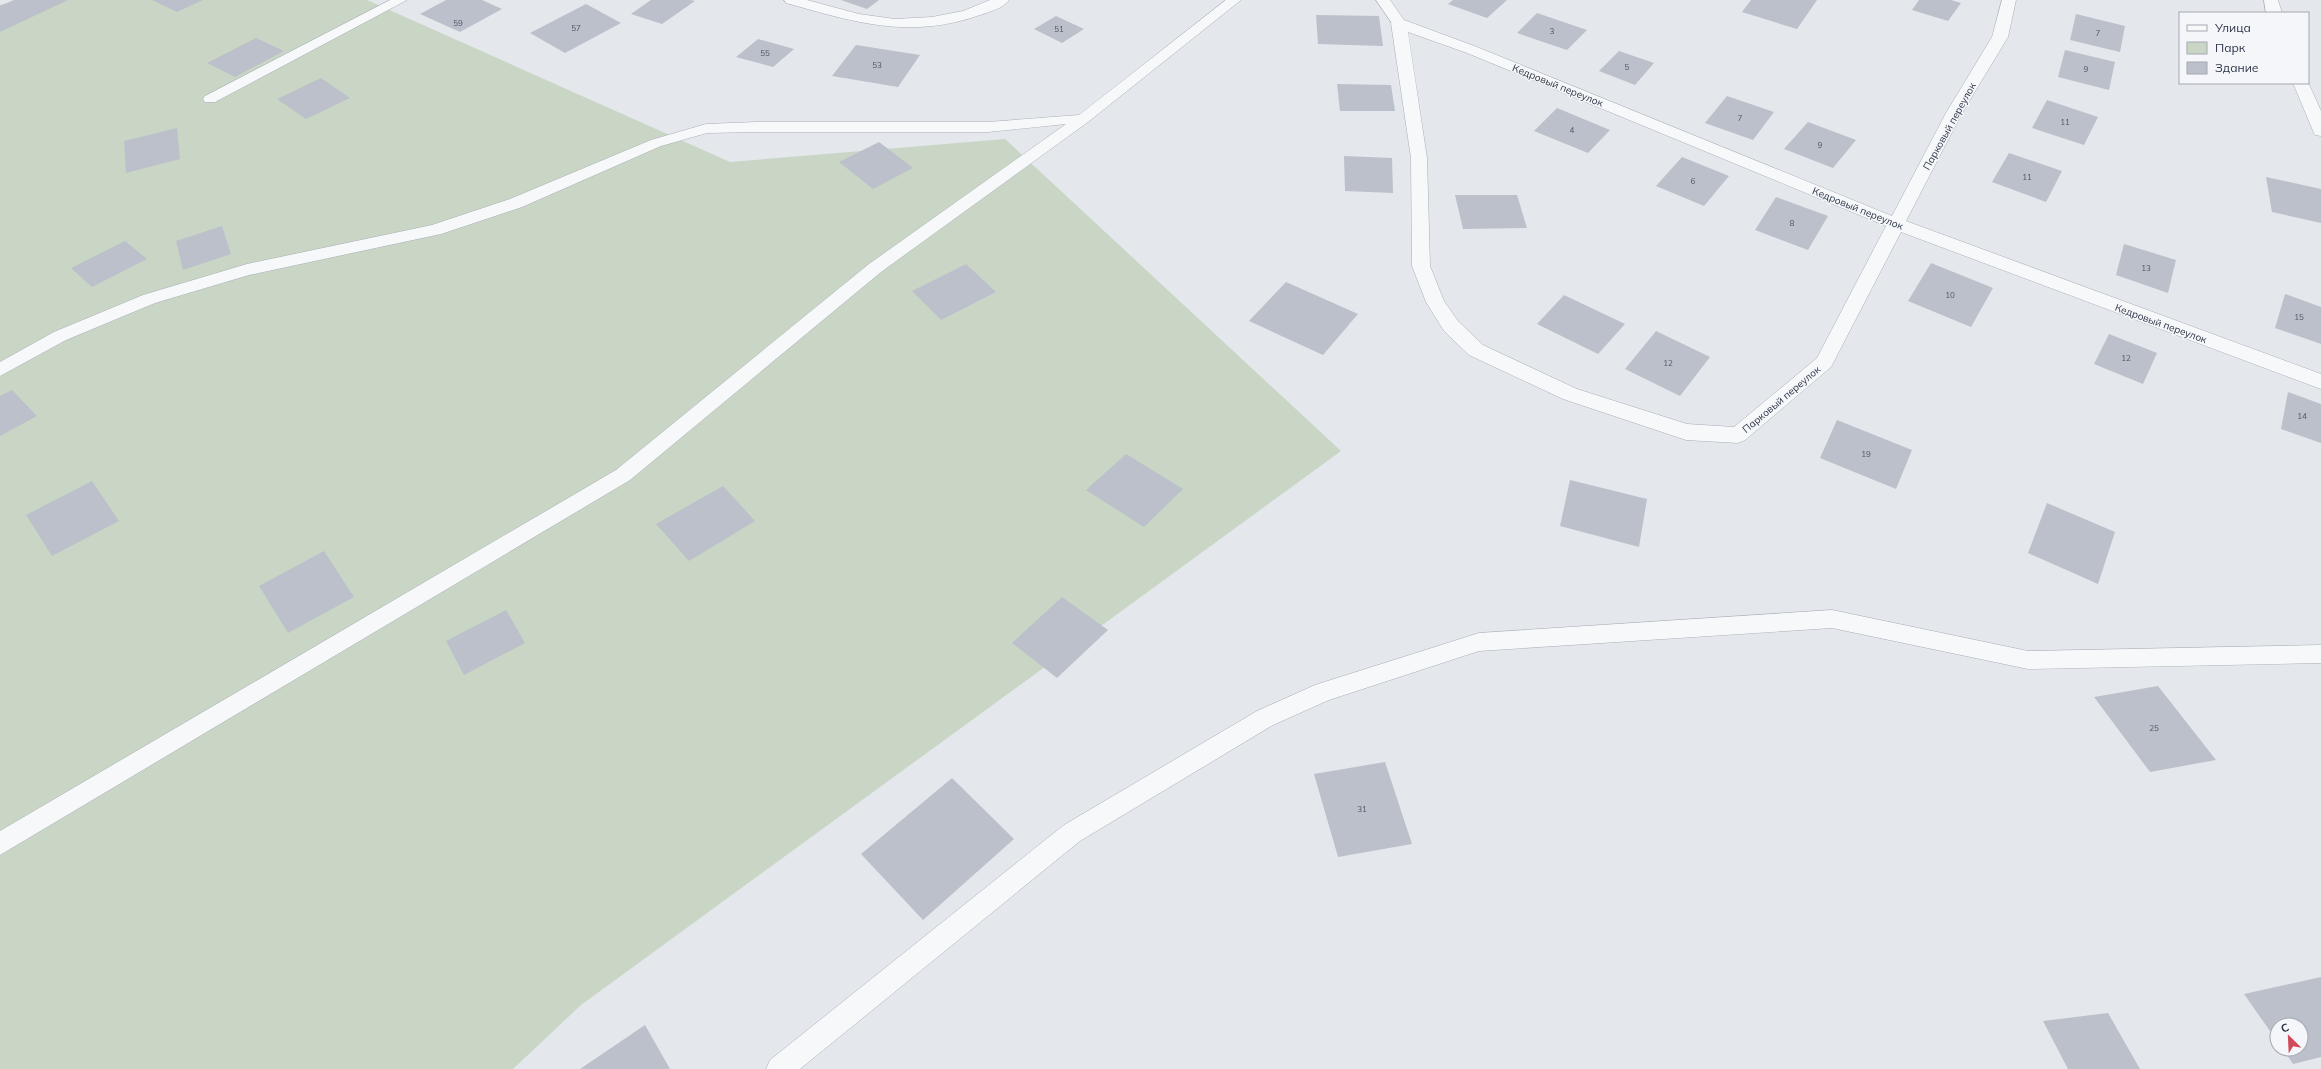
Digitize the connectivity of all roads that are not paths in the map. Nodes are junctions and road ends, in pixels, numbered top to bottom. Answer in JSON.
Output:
{"nodes":[{"id":1,"x":400,"y":0,"type":"edge"},
{"id":2,"x":791,"y":0,"type":"edge"},
{"id":3,"x":1002,"y":0,"type":"edge"},
{"id":4,"x":1234,"y":0,"type":"edge"},
{"id":5,"x":1383,"y":0,"type":"edge"},
{"id":6,"x":2009,"y":0,"type":"edge"},
{"id":7,"x":2270,"y":0,"type":"edge"},
{"id":8,"x":2274,"y":12,"type":"edge"},
{"id":9,"x":1399,"y":23,"type":"junction"},
{"id":10,"x":2301,"y":84,"type":"edge"},
{"id":11,"x":210,"y":99,"type":"dead end"},
{"id":12,"x":1083,"y":119,"type":"junction"},
{"id":13,"x":2321,"y":131,"type":"edge"},
{"id":14,"x":1896,"y":224,"type":"junction"},
{"id":15,"x":0,"y":370,"type":"edge"},
{"id":16,"x":2321,"y":382,"type":"edge"},
{"id":17,"x":2321,"y":654,"type":"edge"},
{"id":18,"x":0,"y":844,"type":"edge"},
{"id":19,"x":779,"y":1069,"type":"edge"}],
"edges":[{"from":1,"to":11,"type":"lane"},
{"from":2,"to":3,"type":"street"},
{"from":4,"to":12,"type":"lane"},
{"from":5,"to":9,"type":"lane"},
{"from":6,"to":14,"type":"street","name":"Парковый переулок"},
{"from":7,"to":8,"type":"street"},
{"from":9,"to":14,"type":"street","name":"Кедровый переулок"},
{"from":9,"to":14,"type":"street","name":"Парковый переулок"},
{"from":10,"to":13,"type":"street"},
{"from":12,"to":15,"type":"lane"},
{"from":12,"to":18,"type":"lane"},
{"from":14,"to":16,"type":"street","name":"Кедровый переулок"},
{"from":17,"to":19,"type":"lane"}]}
